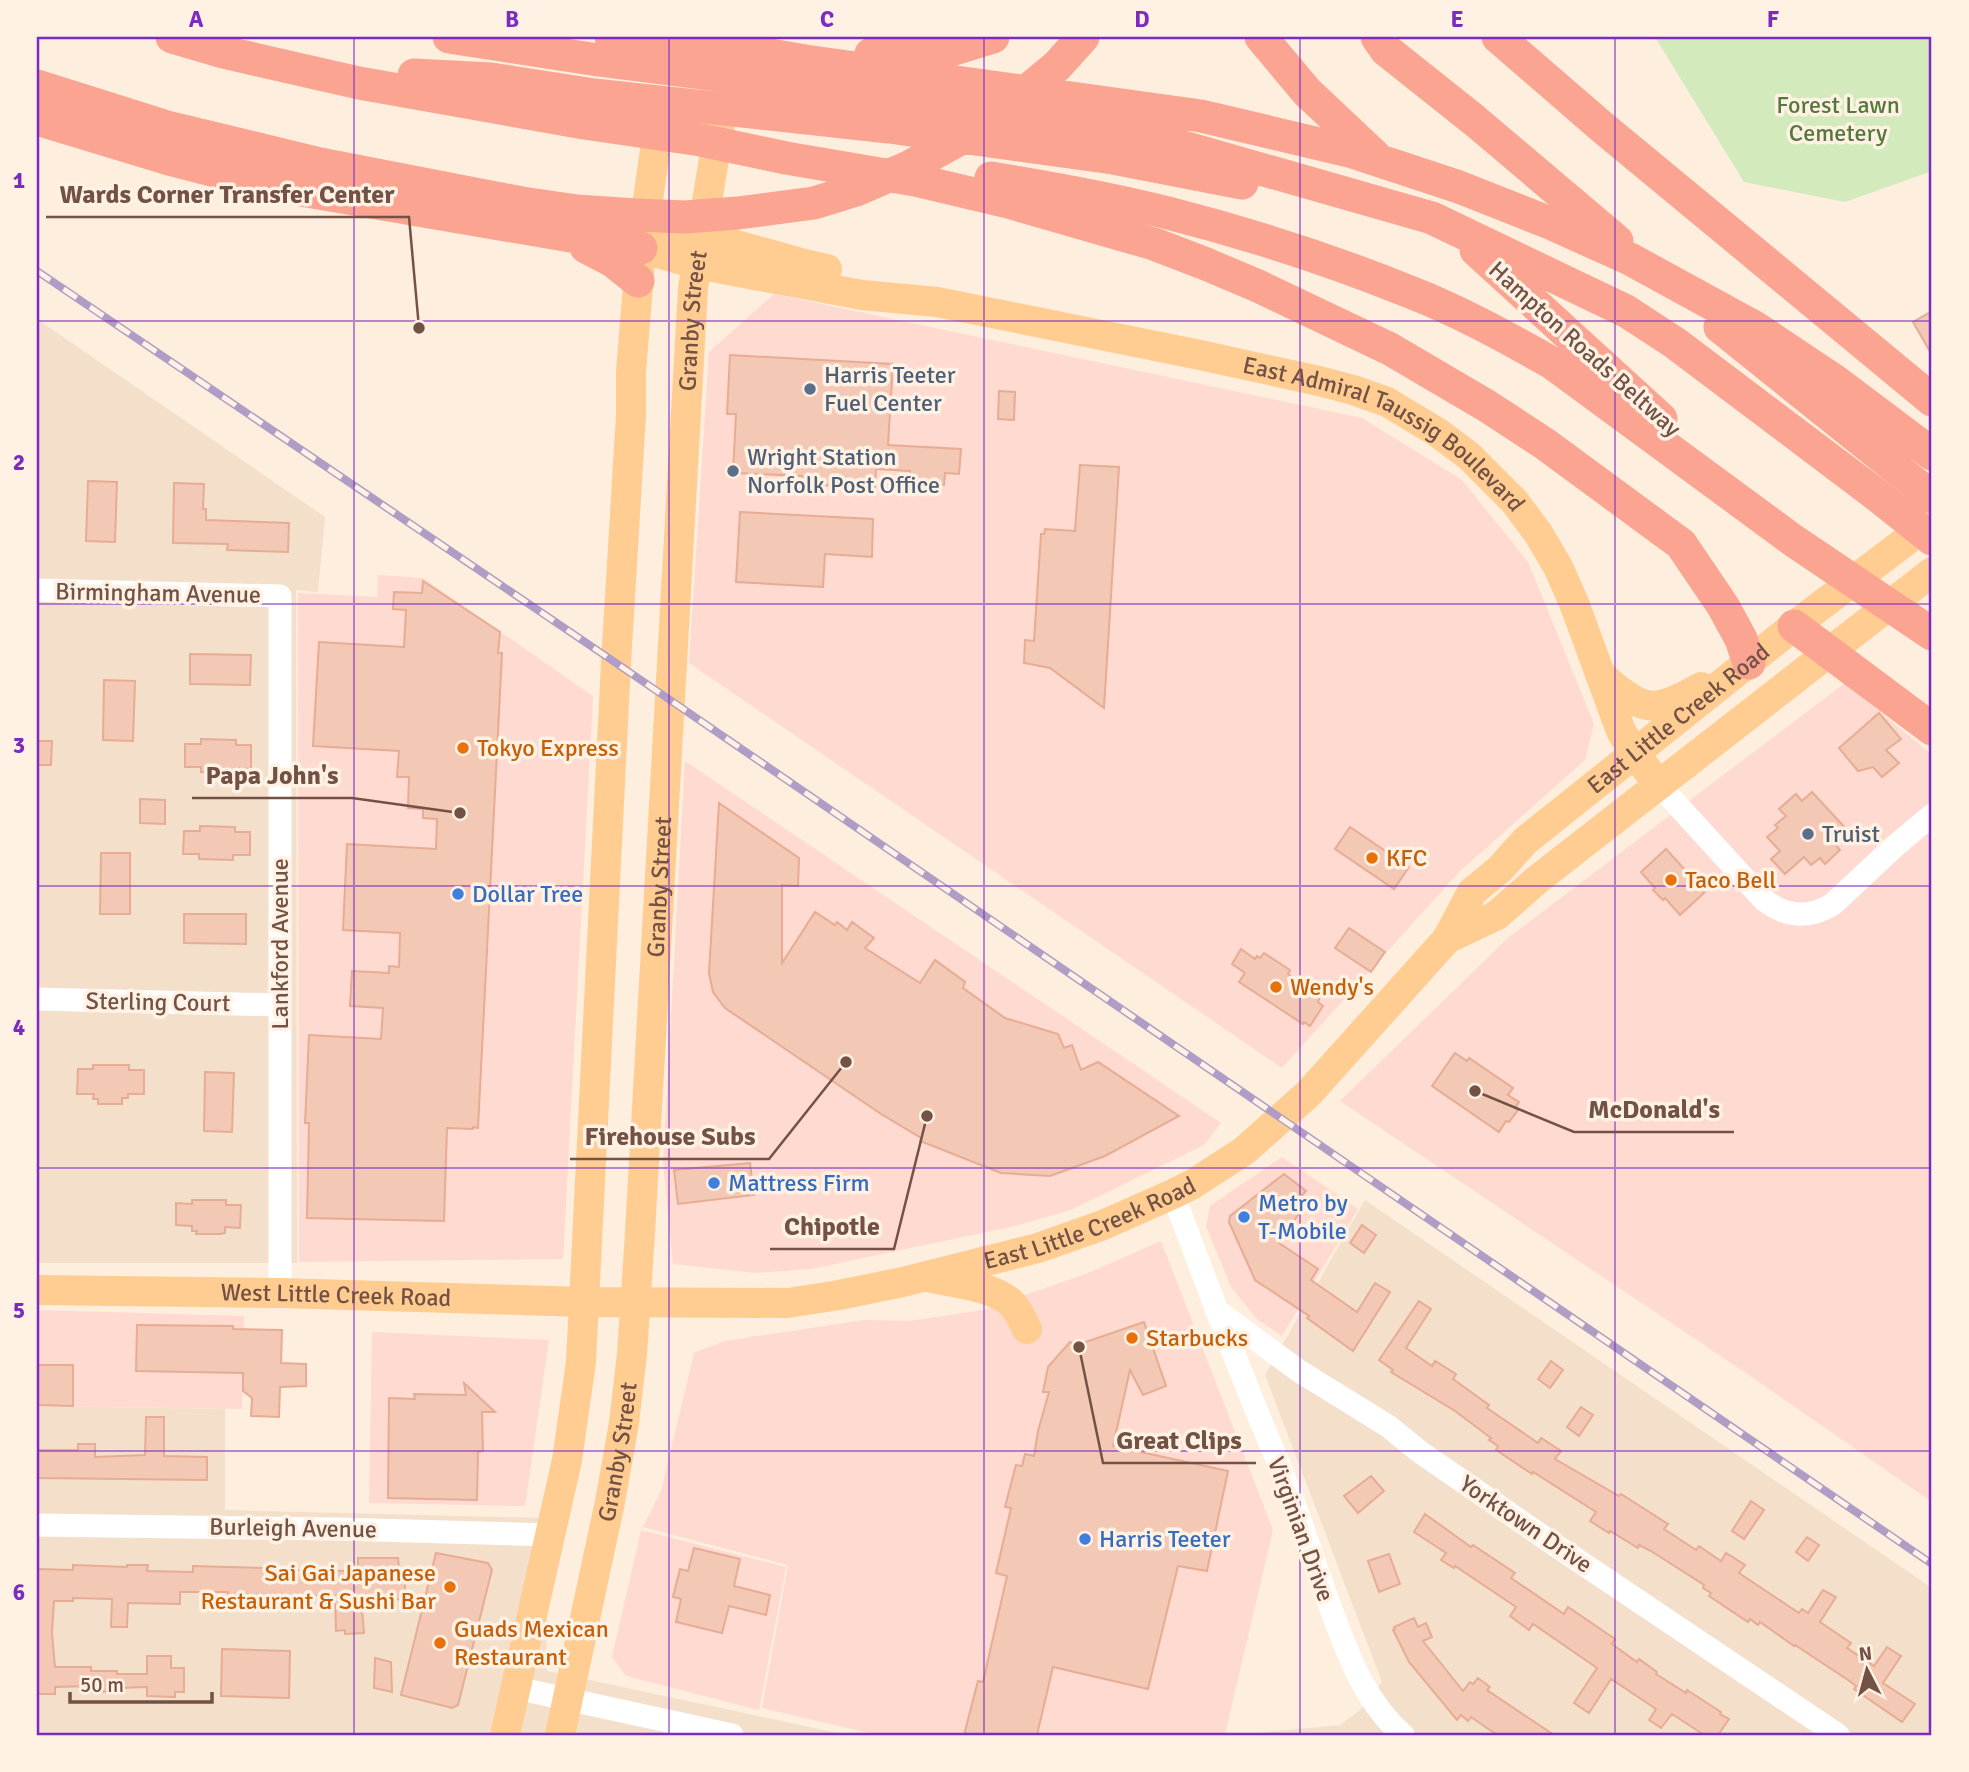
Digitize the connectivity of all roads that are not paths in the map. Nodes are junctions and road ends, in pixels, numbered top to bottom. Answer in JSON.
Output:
{"nodes":[{"id":1,"x":172,"y":37,"type":"edge"},
{"id":2,"x":449,"y":37,"type":"edge"},
{"id":3,"x":675,"y":37,"type":"edge"},
{"id":4,"x":993,"y":37,"type":"edge"},
{"id":5,"x":1083,"y":37,"type":"edge"},
{"id":6,"x":1261,"y":37,"type":"edge"},
{"id":7,"x":1498,"y":37,"type":"edge"},
{"id":8,"x":738,"y":41,"type":"edge"},
{"id":9,"x":1381,"y":43,"type":"edge"},
{"id":10,"x":605,"y":48,"type":"edge"},
{"id":11,"x":37,"y":86,"type":"edge"},
{"id":12,"x":804,"y":103,"type":"junction"},
{"id":13,"x":589,"y":109,"type":"junction"},
{"id":14,"x":37,"y":119,"type":"edge"},
{"id":15,"x":707,"y":152,"type":"junction"},
{"id":16,"x":698,"y":252,"type":"junction"},
{"id":17,"x":640,"y":254,"type":"junction"},
{"id":18,"x":1932,"y":400,"type":"edge"},
{"id":19,"x":1932,"y":454,"type":"edge"},
{"id":20,"x":1932,"y":497,"type":"edge"},
{"id":21,"x":1932,"y":521,"type":"edge"},
{"id":22,"x":1802,"y":537,"type":"junction"},
{"id":23,"x":1932,"y":539,"type":"edge"},
{"id":24,"x":1932,"y":572,"type":"edge"},
{"id":25,"x":37,"y":590,"type":"edge"},
{"id":26,"x":280,"y":596,"type":"joint"},
{"id":27,"x":1794,"y":626,"type":"junction"},
{"id":28,"x":1932,"y":634,"type":"edge"},
{"id":29,"x":1828,"y":652,"type":"junction"},
{"id":30,"x":1749,"y":663,"type":"junction"},
{"id":31,"x":1600,"y":674,"type":"junction"},
{"id":32,"x":1932,"y":729,"type":"edge"},
{"id":33,"x":1635,"y":754,"type":"junction"},
{"id":34,"x":1659,"y":785,"type":"junction"},
{"id":35,"x":1932,"y":816,"type":"edge"},
{"id":36,"x":1447,"y":939,"type":"junction"},
{"id":37,"x":37,"y":999,"type":"edge"},
{"id":38,"x":280,"y":1005,"type":"junction"},
{"id":39,"x":1173,"y":1194,"type":"junction"},
{"id":40,"x":925,"y":1277,"type":"junction"},
{"id":41,"x":37,"y":1290,"type":"edge"},
{"id":42,"x":281,"y":1293,"type":"junction"},
{"id":43,"x":585,"y":1301,"type":"junction"},
{"id":44,"x":636,"y":1302,"type":"junction"},
{"id":45,"x":1216,"y":1310,"type":"junction"},
{"id":46,"x":1027,"y":1329,"type":"dead end"},
{"id":47,"x":37,"y":1525,"type":"edge"},
{"id":48,"x":550,"y":1535,"type":"junction"},
{"id":49,"x":516,"y":1688,"type":"junction"},
{"id":50,"x":568,"y":1700,"type":"junction"},
{"id":51,"x":1389,"y":1732,"type":"edge"},
{"id":52,"x":505,"y":1735,"type":"edge"},
{"id":53,"x":560,"y":1735,"type":"edge"},
{"id":54,"x":733,"y":1735,"type":"edge"},
{"id":55,"x":1838,"y":1735,"type":"edge"}],
"edges":[{"from":1,"to":13,"type":"highway"},
{"from":2,"to":10,"type":"highway"},
{"from":3,"to":17,"type":"main road","name":"Granby Street"},
{"from":4,"to":12,"type":"highway"},
{"from":5,"to":11,"type":"highway"},
{"from":6,"to":22,"type":"highway","name":"Hampton Roads Beltway"},
{"from":7,"to":18,"type":"highway"},
{"from":8,"to":10,"type":"highway"},
{"from":8,"to":12,"type":"highway"},
{"from":8,"to":15,"type":"highway"},
{"from":9,"to":20,"type":"highway"},
{"from":10,"to":12,"type":"highway"},
{"from":12,"to":13,"type":"highway"},
{"from":12,"to":15,"type":"highway"},
{"from":12,"to":19,"type":"highway"},
{"from":12,"to":22,"type":"highway"},
{"from":12,"to":23,"type":"highway"},
{"from":12,"to":30,"type":"highway"},
{"from":13,"to":15,"type":"highway"},
{"from":14,"to":17,"type":"highway"},
{"from":15,"to":16,"type":"main road","name":"Granby Street"},
{"from":16,"to":17,"type":"main road","name":"East Admiral Taussig Boulevard"},
{"from":16,"to":31,"type":"main road","name":"East Admiral Taussig Boulevard"},
{"from":16,"to":44,"type":"main road","name":"Granby Street"},
{"from":17,"to":43,"type":"main road","name":"Granby Street"},
{"from":21,"to":27,"type":"main road","name":"East Little Creek Road"},
{"from":22,"to":28,"type":"highway"},
{"from":24,"to":29,"type":"main road","name":"East Little Creek Road"},
{"from":25,"to":26,"type":"street","name":"Birmingham Avenue"},
{"from":26,"to":38,"type":"street","name":"Lankford Avenue"},
{"from":27,"to":29,"type":"highway"},
{"from":27,"to":30,"type":"main road","name":"East Little Creek Road"},
{"from":29,"to":32,"type":"highway"},
{"from":29,"to":34,"type":"main road","name":"East Little Creek Road"},
{"from":30,"to":31,"type":"main road"},
{"from":30,"to":33,"type":"main road","name":"East Little Creek Road"},
{"from":31,"to":33,"type":"main road","name":"East Admiral Taussig Boulevard"},
{"from":33,"to":34,"type":"main road","name":"East Admiral Taussig Boulevard"},
{"from":33,"to":36,"type":"main road","name":"East Little Creek Road"},
{"from":34,"to":35,"type":"street"},
{"from":34,"to":36,"type":"main road","name":"East Little Creek Road"},
{"from":36,"to":39,"type":"main road","name":"East Little Creek Road"},
{"from":37,"to":38,"type":"street","name":"Sterling Court"},
{"from":38,"to":42,"type":"street","name":"Lankford Avenue"},
{"from":39,"to":40,"type":"main road","name":"East Little Creek Road"},
{"from":39,"to":45,"type":"street","name":"Virginian Drive"},
{"from":40,"to":44,"type":"main road","name":"East Little Creek Road"},
{"from":40,"to":46,"type":"main road"},
{"from":41,"to":42,"type":"main road","name":"West Little Creek Road"},
{"from":42,"to":43,"type":"main road","name":"West Little Creek Road"},
{"from":43,"to":44,"type":"main road","name":"West Little Creek Road"},
{"from":43,"to":48,"type":"main road","name":"Granby Street"},
{"from":44,"to":50,"type":"main road","name":"Granby Street"},
{"from":45,"to":51,"type":"street","name":"Virginian Drive"},
{"from":45,"to":55,"type":"street","name":"Yorktown Drive"},
{"from":47,"to":48,"type":"street","name":"Burleigh Avenue"},
{"from":48,"to":49,"type":"main road","name":"Granby Street"},
{"from":49,"to":50,"type":"street"},
{"from":49,"to":52,"type":"main road","name":"Granby Street"},
{"from":50,"to":53,"type":"main road","name":"Granby Street"},
{"from":50,"to":54,"type":"street"}]}
